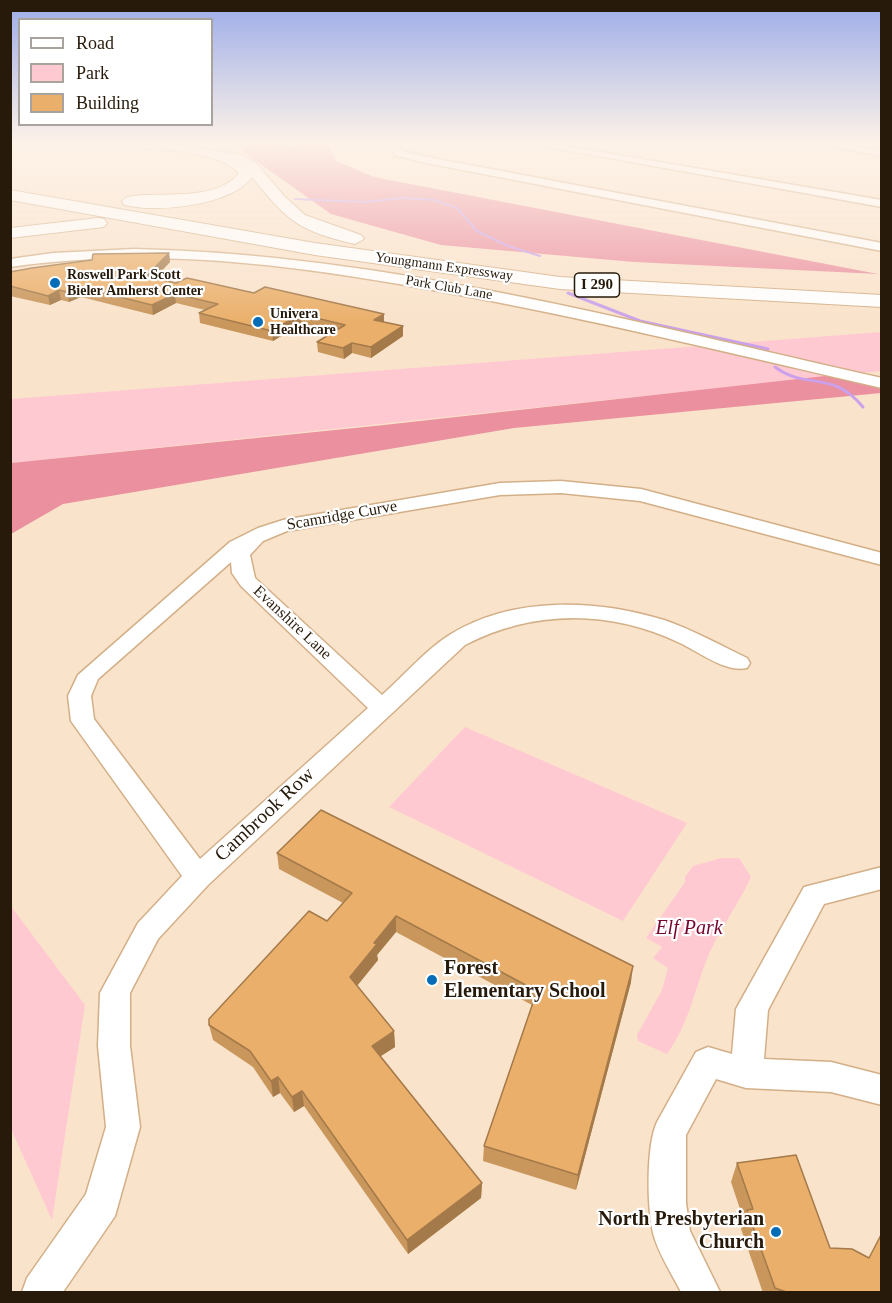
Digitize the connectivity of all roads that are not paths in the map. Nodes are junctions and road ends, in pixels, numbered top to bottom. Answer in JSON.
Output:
{"nodes":[{"id":1,"x":54,"y":203,"type":"edge"},
{"id":2,"x":114,"y":203,"type":"edge"},
{"id":3,"x":281,"y":203,"type":"edge"},
{"id":4,"x":650,"y":203,"type":"edge"},
{"id":5,"x":10,"y":233,"type":"edge"},
{"id":6,"x":882,"y":247,"type":"edge"},
{"id":7,"x":315,"y":249,"type":"junction"},
{"id":8,"x":418,"y":254,"type":"junction"},
{"id":9,"x":10,"y":263,"type":"edge"},
{"id":10,"x":882,"y":288,"type":"edge"},
{"id":11,"x":882,"y":301,"type":"edge"},
{"id":12,"x":882,"y":383,"type":"edge"},
{"id":13,"x":265,"y":532,"type":"junction"},
{"id":14,"x":882,"y":559,"type":"edge"},
{"id":15,"x":196,"y":581,"type":"junction"},
{"id":16,"x":248,"y":582,"type":"junction"},
{"id":17,"x":739,"y":663,"type":"dead end"},
{"id":18,"x":382,"y":708,"type":"junction"},
{"id":19,"x":198,"y":878,"type":"junction"},
{"id":20,"x":874,"y":885,"type":"edge"},
{"id":21,"x":746,"y":1073,"type":"junction"},
{"id":22,"x":882,"y":1090,"type":"edge"},
{"id":23,"x":41,"y":1293,"type":"edge"},
{"id":24,"x":701,"y":1293,"type":"edge"}],
"edges":[{"from":1,"to":7,"type":"highway","name":"Youngmann Expressway","number":"I 290"},
{"from":2,"to":8,"type":"highway","name":"Youngmann Expressway","number":"I 290"},
{"from":3,"to":8,"type":"highway"},
{"from":4,"to":6,"type":"street"},
{"from":5,"to":7,"type":"highway"},
{"from":7,"to":11,"type":"highway","name":"Youngmann Expressway","number":"I 290"},
{"from":8,"to":10,"type":"highway","name":"Youngmann Expressway","number":"I 290"},
{"from":9,"to":12,"type":"street","name":"Park Club Lane"},
{"from":13,"to":14,"type":"street","name":"Scamridge Curve"},
{"from":13,"to":15,"type":"street","name":"Scamridge Curve"},
{"from":13,"to":16,"type":"street","name":"Evanshire Lane"},
{"from":15,"to":16,"type":"street"},
{"from":15,"to":19,"type":"street","name":"Scamridge Curve"},
{"from":16,"to":18,"type":"street","name":"Evanshire Lane"},
{"from":17,"to":18,"type":"street","name":"Cambrook Row"},
{"from":18,"to":19,"type":"street","name":"Cambrook Row"},
{"from":19,"to":23,"type":"street","name":"Cambrook Row"},
{"from":20,"to":21,"type":"street"},
{"from":21,"to":22,"type":"street"},
{"from":21,"to":24,"type":"street"}]}
